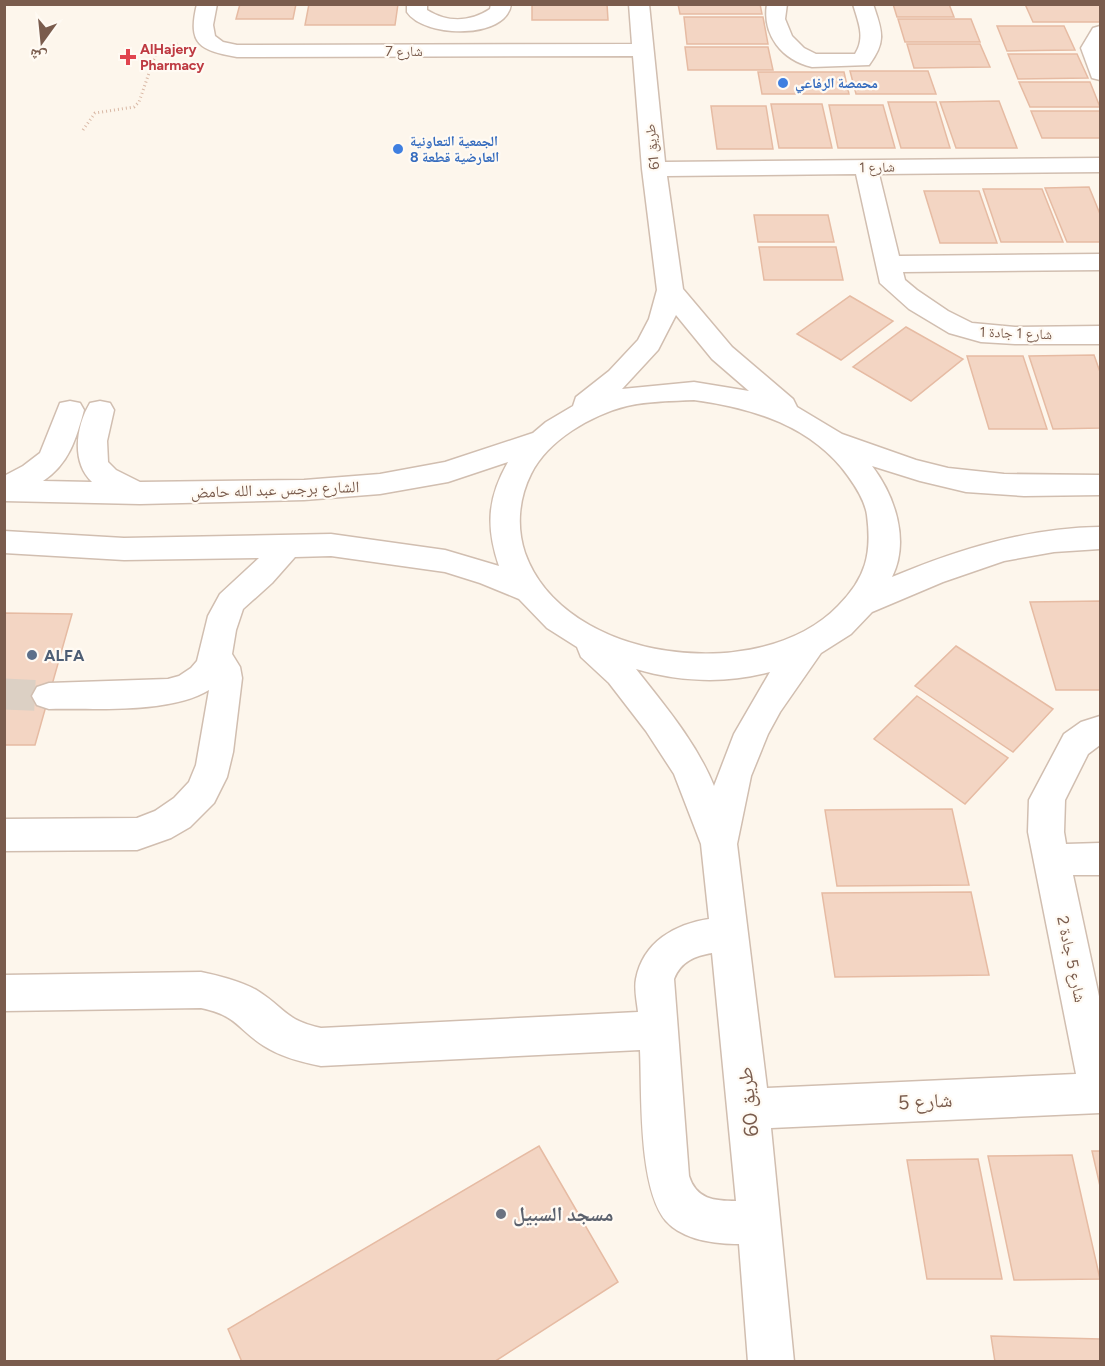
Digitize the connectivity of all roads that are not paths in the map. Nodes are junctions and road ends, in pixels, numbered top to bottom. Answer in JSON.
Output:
{"nodes":[{"id":1,"x":207,"y":4,"type":"edge"},
{"id":2,"x":417,"y":4,"type":"edge"},
{"id":3,"x":501,"y":4,"type":"edge"},
{"id":4,"x":639,"y":4,"type":"edge"},
{"id":5,"x":777,"y":4,"type":"edge"},
{"id":6,"x":862,"y":4,"type":"edge"},
{"id":7,"x":458,"y":26,"type":"junction"},
{"id":8,"x":1101,"y":32,"type":"edge"},
{"id":9,"x":455,"y":50,"type":"junction"},
{"id":10,"x":643,"y":50,"type":"junction"},
{"id":11,"x":1101,"y":72,"type":"edge"},
{"id":12,"x":1101,"y":165,"type":"edge"},
{"id":13,"x":866,"y":167,"type":"junction"},
{"id":14,"x":654,"y":169,"type":"junction"},
{"id":15,"x":1101,"y":262,"type":"edge"},
{"id":16,"x":888,"y":264,"type":"junction"},
{"id":17,"x":670,"y":290,"type":"junction"},
{"id":18,"x":1101,"y":335,"type":"edge"},
{"id":19,"x":70,"y":410,"type":"dead end"},
{"id":20,"x":100,"y":410,"type":"dead end"},
{"id":21,"x":796,"y":418,"type":"junction"},
{"id":22,"x":564,"y":422,"type":"junction"},
{"id":23,"x":540,"y":441,"type":"junction"},
{"id":24,"x":833,"y":441,"type":"junction"},
{"id":25,"x":1101,"y":485,"type":"edge"},
{"id":26,"x":4,"y":489,"type":"edge"},
{"id":27,"x":140,"y":493,"type":"junction"},
{"id":28,"x":1101,"y":538,"type":"edge"},
{"id":29,"x":4,"y":542,"type":"edge"},
{"id":30,"x":287,"y":546,"type":"junction"},
{"id":31,"x":530,"y":591,"type":"junction"},
{"id":32,"x":862,"y":603,"type":"junction"},
{"id":33,"x":561,"y":621,"type":"junction"},
{"id":34,"x":810,"y":644,"type":"junction"},
{"id":35,"x":216,"y":658,"type":"junction"},
{"id":36,"x":49,"y":696,"type":"tunnel mouth"},
{"id":37,"x":1101,"y":730,"type":"edge"},
{"id":38,"x":4,"y":835,"type":"edge"},
{"id":39,"x":719,"y":844,"type":"junction"},
{"id":40,"x":1101,"y":859,"type":"edge"},
{"id":41,"x":1052,"y":860,"type":"junction"},
{"id":42,"x":729,"y":934,"type":"junction"},
{"id":43,"x":4,"y":993,"type":"edge"},
{"id":44,"x":657,"y":1030,"type":"junction"},
{"id":45,"x":1100,"y":1093,"type":"edge"},
{"id":46,"x":749,"y":1109,"type":"junction"},
{"id":47,"x":759,"y":1222,"type":"junction"},
{"id":48,"x":771,"y":1362,"type":"edge"}],
"edges":[{"from":1,"to":9,"type":"street","name":"شارع 7"},
{"from":2,"to":7,"type":"street"},
{"from":3,"to":7,"type":"street"},
{"from":4,"to":10,"type":"street","name":"طريق 61"},
{"from":5,"to":6,"type":"street"},
{"from":7,"to":9,"type":"street"},
{"from":8,"to":11,"type":"street"},
{"from":9,"to":10,"type":"street","name":"شارع 7"},
{"from":10,"to":14,"type":"street","name":"طريق 61"},
{"from":12,"to":13,"type":"street","name":"شارع 1"},
{"from":13,"to":14,"type":"street","name":"شارع 1"},
{"from":13,"to":16,"type":"street","name":"شارع 1 جادة 1"},
{"from":14,"to":17,"type":"street","name":"طريق 61"},
{"from":15,"to":16,"type":"street"},
{"from":16,"to":18,"type":"street","name":"شارع 1 جادة 1"},
{"from":17,"to":21,"type":"street"},
{"from":17,"to":22,"type":"street","name":"طريق 61"},
{"from":19,"to":26,"type":"street"},
{"from":20,"to":27,"type":"street"},
{"from":21,"to":22,"type":"street"},
{"from":21,"to":24,"type":"street"},
{"from":22,"to":23,"type":"street"},
{"from":23,"to":27,"type":"street","name":"الشارع برجس عبد الله حامض"},
{"from":23,"to":31,"type":"street"},
{"from":24,"to":25,"type":"street"},
{"from":24,"to":32,"type":"street"},
{"from":26,"to":27,"type":"street","name":"الشارع برجس عبد الله حامض"},
{"from":28,"to":32,"type":"street"},
{"from":29,"to":30,"type":"street"},
{"from":30,"to":31,"type":"street"},
{"from":30,"to":35,"type":"street"},
{"from":31,"to":33,"type":"street"},
{"from":32,"to":34,"type":"street"},
{"from":33,"to":34,"type":"street"},
{"from":33,"to":39,"type":"street","name":"طريق 60"},
{"from":34,"to":39,"type":"street","name":"طريق 60"},
{"from":35,"to":36,"type":"street"},
{"from":35,"to":38,"type":"street"},
{"from":37,"to":41,"type":"street","name":"شارع 5 جادة 2"},
{"from":39,"to":42,"type":"street","name":"طريق 60"},
{"from":40,"to":41,"type":"street"},
{"from":41,"to":45,"type":"street","name":"شارع 5 جادة 2"},
{"from":42,"to":44,"type":"street"},
{"from":42,"to":46,"type":"street","name":"طريق 60"},
{"from":43,"to":44,"type":"street"},
{"from":44,"to":47,"type":"street"},
{"from":45,"to":46,"type":"street","name":"شارع 5"},
{"from":46,"to":47,"type":"street","name":"طريق 60"},
{"from":47,"to":48,"type":"street","name":"طريق 60"}]}
